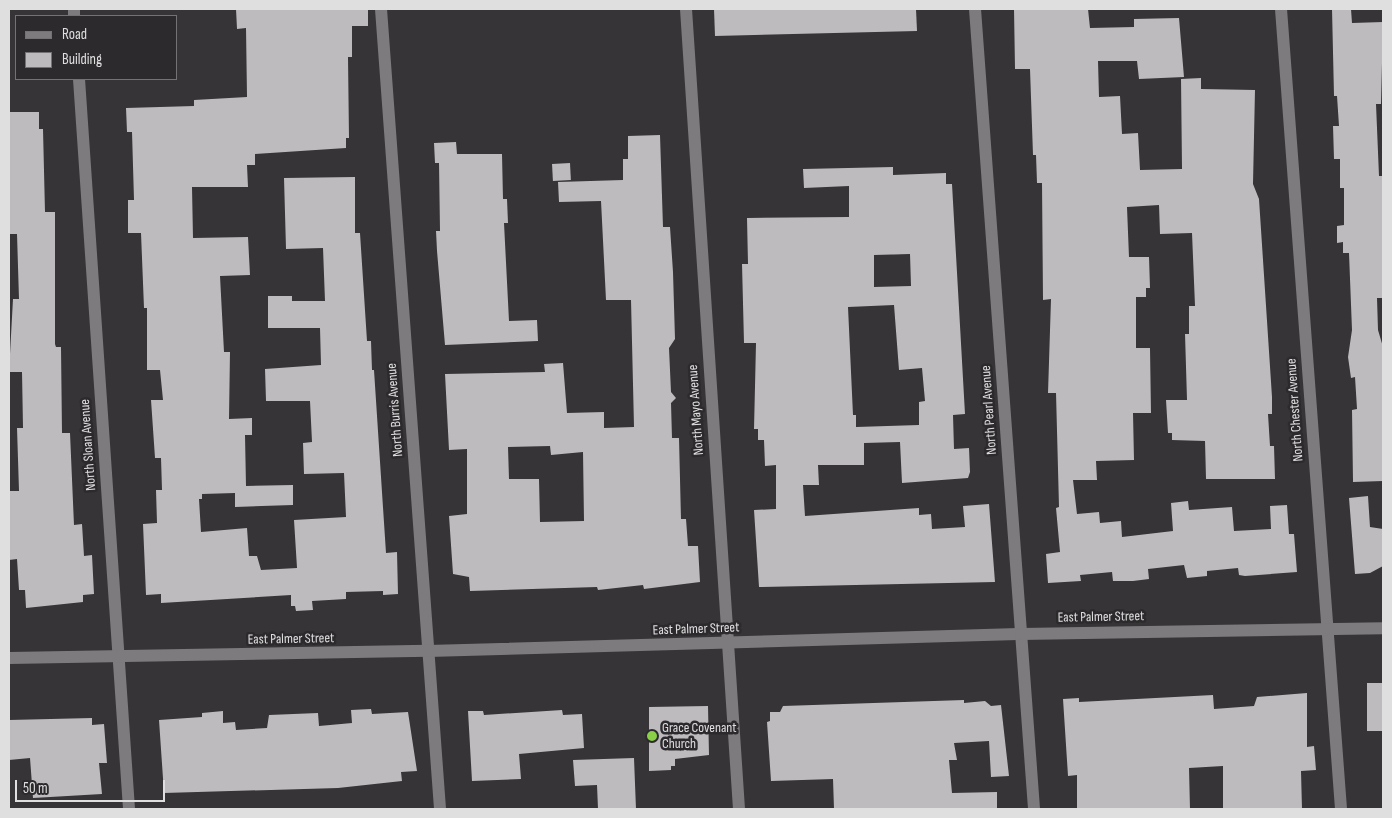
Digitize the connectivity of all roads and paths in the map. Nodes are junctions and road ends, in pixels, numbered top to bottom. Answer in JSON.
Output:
{"nodes":[{"id":1,"x":381,"y":9,"type":"edge"},
{"id":2,"x":686,"y":9,"type":"edge"},
{"id":3,"x":975,"y":9,"type":"edge"},
{"id":4,"x":1281,"y":9,"type":"edge"},
{"id":5,"x":79,"y":80,"type":"edge"},
{"id":6,"x":1326,"y":628,"type":"junction"},
{"id":7,"x":1383,"y":628,"type":"edge"},
{"id":8,"x":1020,"y":634,"type":"junction"},
{"id":9,"x":727,"y":643,"type":"junction"},
{"id":10,"x":428,"y":651,"type":"junction"},
{"id":11,"x":117,"y":657,"type":"junction"},
{"id":12,"x":9,"y":658,"type":"edge"},
{"id":13,"x":129,"y":809,"type":"edge"},
{"id":14,"x":440,"y":809,"type":"edge"},
{"id":15,"x":738,"y":809,"type":"edge"},
{"id":16,"x":1034,"y":809,"type":"edge"},
{"id":17,"x":1340,"y":809,"type":"edge"}],
"edges":[{"from":1,"to":10,"type":"street","name":"North Burris Avenue"},
{"from":2,"to":9,"type":"street","name":"North Mayo Avenue"},
{"from":3,"to":8,"type":"street","name":"North Pearl Avenue"},
{"from":4,"to":6,"type":"street","name":"North Chester Avenue"},
{"from":5,"to":11,"type":"street","name":"North Sloan Avenue"},
{"from":6,"to":7,"type":"street","name":"East Palmer Street"},
{"from":6,"to":8,"type":"street","name":"East Palmer Street"},
{"from":6,"to":17,"type":"street","name":"North Chester Avenue"},
{"from":8,"to":9,"type":"street","name":"East Palmer Street"},
{"from":8,"to":16,"type":"street","name":"North Pearl Avenue"},
{"from":9,"to":10,"type":"street","name":"East Palmer Street"},
{"from":9,"to":15,"type":"street","name":"North Mayo Avenue"},
{"from":10,"to":11,"type":"street","name":"East Palmer Street"},
{"from":10,"to":14,"type":"street","name":"North Burris Avenue"},
{"from":11,"to":12,"type":"street","name":"East Palmer Street"},
{"from":11,"to":13,"type":"street","name":"North Sloan Avenue"}]}
